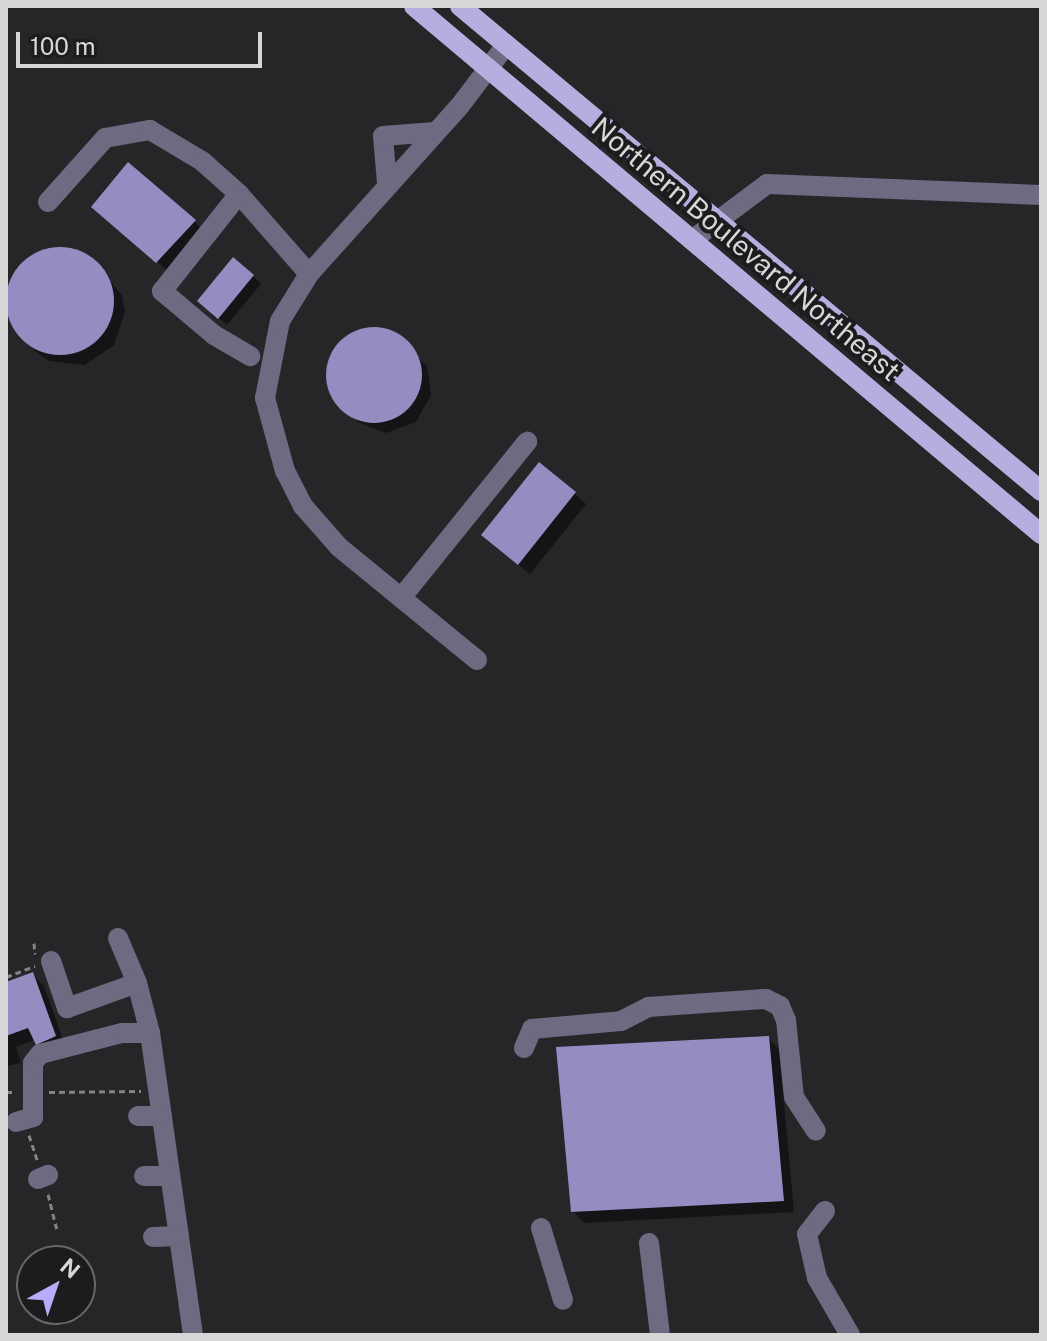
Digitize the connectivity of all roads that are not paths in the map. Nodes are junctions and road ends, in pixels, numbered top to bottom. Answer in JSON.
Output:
{"nodes":[{"id":1,"x":414,"y":6,"type":"edge"},
{"id":2,"x":460,"y":6,"type":"edge"},
{"id":3,"x":506,"y":45,"type":"junction"},
{"id":4,"x":489,"y":68,"type":"junction"},
{"id":5,"x":435,"y":132,"type":"junction"},
{"id":6,"x":387,"y":183,"type":"junction"},
{"id":7,"x":239,"y":194,"type":"junction"},
{"id":8,"x":1041,"y":195,"type":"edge"},
{"id":9,"x":48,"y":202,"type":"dead end"},
{"id":10,"x":716,"y":221,"type":"junction"},
{"id":11,"x":692,"y":240,"type":"junction"},
{"id":12,"x":309,"y":274,"type":"junction"},
{"id":13,"x":250,"y":356,"type":"dead end"},
{"id":14,"x":527,"y":442,"type":"dead end"},
{"id":15,"x":1041,"y":491,"type":"edge"},
{"id":16,"x":1041,"y":534,"type":"edge"},
{"id":17,"x":401,"y":598,"type":"junction"},
{"id":18,"x":477,"y":660,"type":"dead end"},
{"id":19,"x":118,"y":938,"type":"dead end"},
{"id":20,"x":45,"y":963,"type":"road end"},
{"id":21,"x":137,"y":983,"type":"junction"},
{"id":22,"x":150,"y":1033,"type":"junction"},
{"id":23,"x":524,"y":1048,"type":"dead end"},
{"id":24,"x":138,"y":1116,"type":"dead end"},
{"id":25,"x":162,"y":1116,"type":"junction"},
{"id":26,"x":21,"y":1126,"type":"road end"},
{"id":27,"x":816,"y":1131,"type":"dead end"},
{"id":28,"x":144,"y":1176,"type":"dead end"},
{"id":29,"x":170,"y":1176,"type":"junction"},
{"id":30,"x":825,"y":1211,"type":"dead end"},
{"id":31,"x":541,"y":1228,"type":"dead end"},
{"id":32,"x":179,"y":1236,"type":"junction"},
{"id":33,"x":153,"y":1237,"type":"dead end"},
{"id":34,"x":649,"y":1243,"type":"dead end"},
{"id":35,"x":563,"y":1300,"type":"dead end"},
{"id":36,"x":193,"y":1335,"type":"edge"},
{"id":37,"x":660,"y":1335,"type":"edge"},
{"id":38,"x":850,"y":1335,"type":"edge"}],
"edges":[{"from":1,"to":4,"type":"main road","name":"Northern Boulevard Northeast"},
{"from":2,"to":3,"type":"main road","name":"Northern Boulevard Northeast"},
{"from":3,"to":4,"type":"lane"},
{"from":3,"to":10,"type":"main road","name":"Northern Boulevard Northeast"},
{"from":4,"to":5,"type":"lane"},
{"from":4,"to":11,"type":"main road","name":"Northern Boulevard Northeast"},
{"from":5,"to":6,"type":"lane"},
{"from":5,"to":6,"type":"lane"},
{"from":6,"to":12,"type":"lane"},
{"from":7,"to":9,"type":"lane"},
{"from":7,"to":12,"type":"lane"},
{"from":7,"to":13,"type":"lane"},
{"from":8,"to":10,"type":"lane"},
{"from":10,"to":11,"type":"lane"},
{"from":10,"to":15,"type":"main road","name":"Northern Boulevard Northeast"},
{"from":11,"to":16,"type":"main road","name":"Northern Boulevard Northeast"},
{"from":12,"to":17,"type":"lane"},
{"from":14,"to":17,"type":"lane"},
{"from":17,"to":18,"type":"lane"},
{"from":19,"to":21,"type":"lane"},
{"from":20,"to":21,"type":"lane"},
{"from":21,"to":22,"type":"lane"},
{"from":22,"to":25,"type":"lane"},
{"from":22,"to":26,"type":"lane"},
{"from":23,"to":27,"type":"lane"},
{"from":24,"to":25,"type":"lane"},
{"from":25,"to":29,"type":"lane"},
{"from":28,"to":29,"type":"lane"},
{"from":29,"to":32,"type":"lane"},
{"from":30,"to":38,"type":"lane"},
{"from":31,"to":35,"type":"lane"},
{"from":32,"to":33,"type":"lane"},
{"from":32,"to":36,"type":"lane"},
{"from":34,"to":37,"type":"lane"}]}
